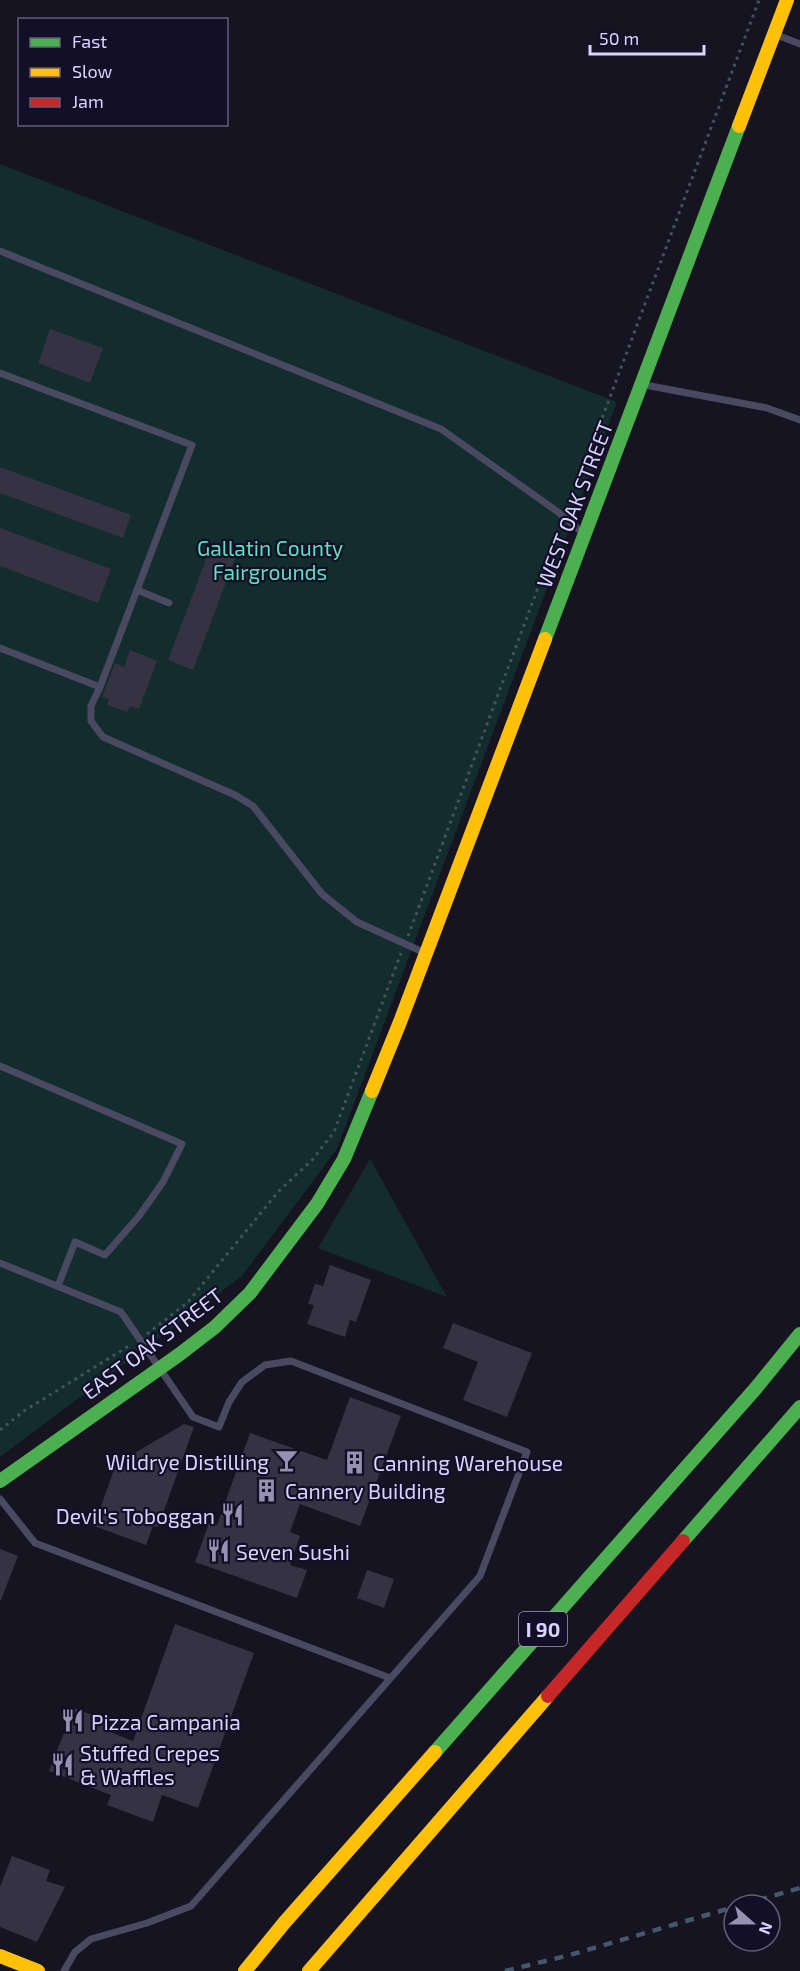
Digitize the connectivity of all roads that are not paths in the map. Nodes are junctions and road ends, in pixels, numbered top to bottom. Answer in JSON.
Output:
{"nodes":[{"id":1,"x":787,"y":0,"type":"edge"},
{"id":2,"x":774,"y":34,"type":"junction"},
{"id":3,"x":800,"y":44,"type":"edge"},
{"id":4,"x":0,"y":250,"type":"edge"},
{"id":5,"x":0,"y":373,"type":"edge"},
{"id":6,"x":642,"y":385,"type":"junction"},
{"id":7,"x":800,"y":420,"type":"edge"},
{"id":8,"x":585,"y":534,"type":"junction"},
{"id":9,"x":137,"y":590,"type":"junction"},
{"id":10,"x":169,"y":603,"type":"dead end"},
{"id":11,"x":0,"y":648,"type":"edge"},
{"id":12,"x":100,"y":687,"type":"junction"},
{"id":13,"x":426,"y":954,"type":"junction"},
{"id":14,"x":400,"y":1022,"type":"joint"},
{"id":15,"x":0,"y":1066,"type":"edge"},
{"id":16,"x":0,"y":1263,"type":"edge"},
{"id":17,"x":58,"y":1286,"type":"junction"},
{"id":18,"x":800,"y":1334,"type":"edge"},
{"id":19,"x":159,"y":1369,"type":"junction"},
{"id":20,"x":800,"y":1407,"type":"edge"},
{"id":21,"x":0,"y":1481,"type":"edge"},
{"id":22,"x":0,"y":1499,"type":"edge"},
{"id":23,"x":390,"y":1678,"type":"junction"},
{"id":24,"x":0,"y":1956,"type":"edge"},
{"id":25,"x":38,"y":1971,"type":"edge"},
{"id":26,"x":64,"y":1971,"type":"edge"},
{"id":27,"x":244,"y":1971,"type":"edge"},
{"id":28,"x":309,"y":1971,"type":"edge"}],
"edges":[{"from":1,"to":2,"type":"main road","name":"WEST OAK STREET"},
{"from":2,"to":3,"type":"lane"},
{"from":2,"to":6,"type":"main road","name":"WEST OAK STREET"},
{"from":4,"to":8,"type":"lane"},
{"from":5,"to":9,"type":"lane"},
{"from":6,"to":7,"type":"lane"},
{"from":6,"to":8,"type":"main road","name":"WEST OAK STREET"},
{"from":8,"to":13,"type":"main road","name":"WEST OAK STREET"},
{"from":9,"to":10,"type":"lane"},
{"from":9,"to":12,"type":"lane"},
{"from":11,"to":12,"type":"lane"},
{"from":12,"to":13,"type":"lane"},
{"from":13,"to":14,"type":"main road","name":"WEST OAK STREET"},
{"from":14,"to":19,"type":"main road","name":"EAST OAK STREET"},
{"from":15,"to":17,"type":"lane"},
{"from":16,"to":17,"type":"lane"},
{"from":17,"to":19,"type":"lane"},
{"from":18,"to":27,"type":"main road","number":"I 90"},
{"from":19,"to":21,"type":"main road","name":"EAST OAK STREET"},
{"from":19,"to":23,"type":"lane"},
{"from":20,"to":28,"type":"main road","number":"I 90"},
{"from":22,"to":23,"type":"lane"},
{"from":23,"to":26,"type":"lane"},
{"from":24,"to":25,"type":"main road"}]}
